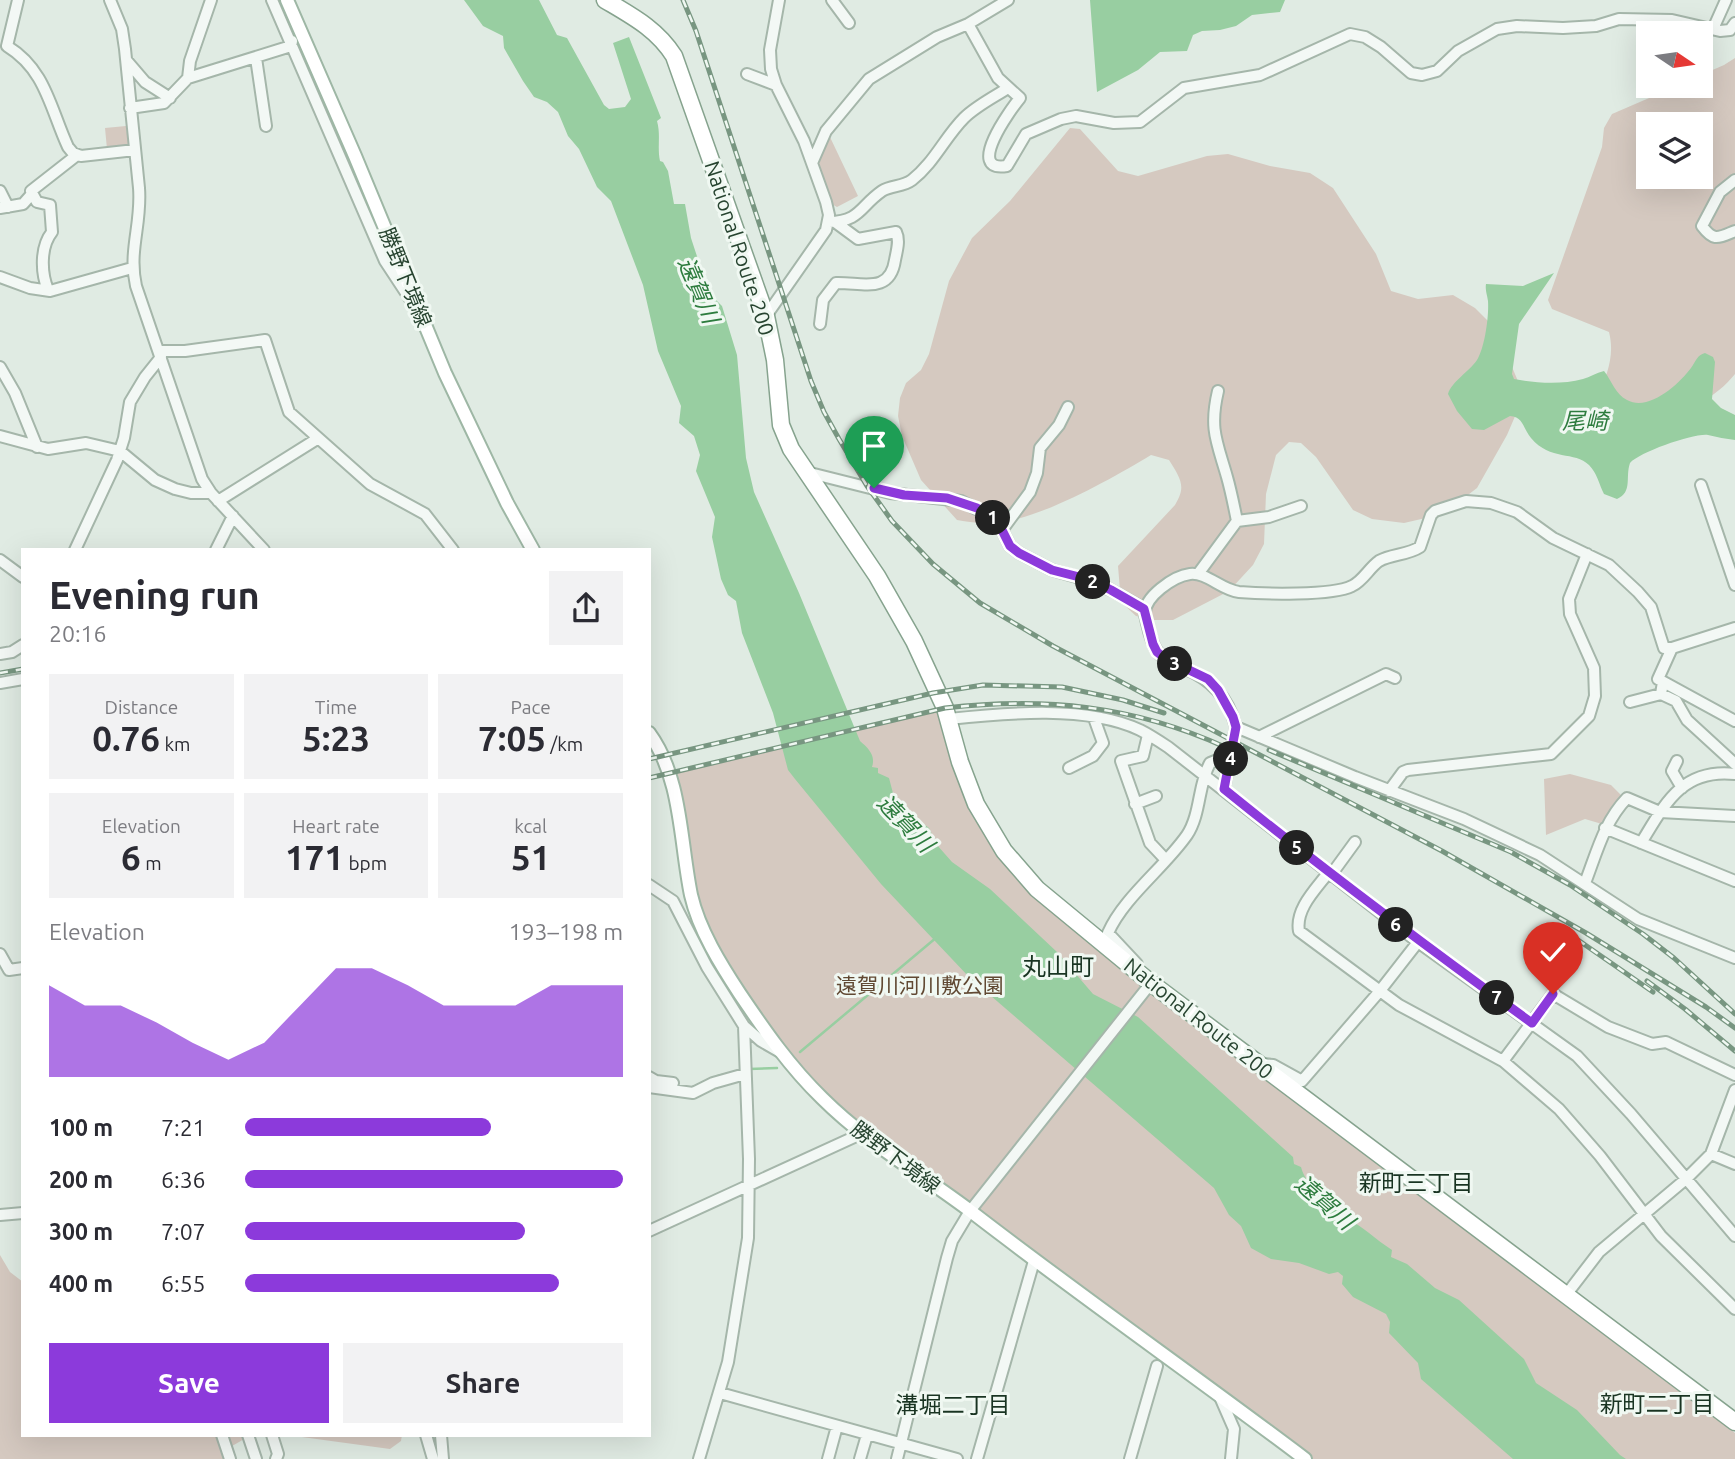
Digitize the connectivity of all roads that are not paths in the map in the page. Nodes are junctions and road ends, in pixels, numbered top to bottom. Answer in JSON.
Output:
{"nodes":[{"id":1,"x":18,"y":0,"type":"edge"},
{"id":2,"x":110,"y":0,"type":"edge"},
{"id":3,"x":211,"y":0,"type":"edge"},
{"id":4,"x":272,"y":0,"type":"edge"},
{"id":5,"x":286,"y":0,"type":"edge"},
{"id":6,"x":605,"y":0,"type":"edge"},
{"id":7,"x":779,"y":0,"type":"edge"},
{"id":8,"x":832,"y":0,"type":"edge"},
{"id":9,"x":1007,"y":0,"type":"edge"},
{"id":10,"x":1726,"y":0,"type":"edge"},
{"id":11,"x":1677,"y":21,"type":"edge"},
{"id":12,"x":849,"y":23,"type":"dead end"},
{"id":13,"x":1735,"y":23,"type":"edge"},
{"id":14,"x":968,"y":24,"type":"junction"},
{"id":15,"x":1713,"y":29,"type":"joint"},
{"id":16,"x":293,"y":50,"type":"junction"},
{"id":17,"x":256,"y":58,"type":"junction"},
{"id":18,"x":126,"y":60,"type":"junction"},
{"id":19,"x":747,"y":74,"type":"dead end"},
{"id":20,"x":188,"y":78,"type":"junction"},
{"id":21,"x":776,"y":85,"type":"junction"},
{"id":22,"x":1008,"y":88,"type":"junction"},
{"id":23,"x":329,"y":97,"type":"junction"},
{"id":24,"x":170,"y":98,"type":"junction"},
{"id":25,"x":130,"y":108,"type":"junction"},
{"id":26,"x":266,"y":126,"type":"dead end"},
{"id":27,"x":135,"y":150,"type":"junction"},
{"id":28,"x":77,"y":155,"type":"junction"},
{"id":29,"x":812,"y":163,"type":"junction"},
{"id":30,"x":1735,"y":180,"type":"edge"},
{"id":31,"x":0,"y":191,"type":"edge"},
{"id":32,"x":31,"y":195,"type":"junction"},
{"id":33,"x":4,"y":207,"type":"edge"},
{"id":34,"x":832,"y":222,"type":"junction"},
{"id":35,"x":1735,"y":231,"type":"edge"},
{"id":36,"x":132,"y":268,"type":"junction"},
{"id":37,"x":0,"y":277,"type":"edge"},
{"id":38,"x":48,"y":290,"type":"junction"},
{"id":39,"x":419,"y":309,"type":"junction"},
{"id":40,"x":766,"y":316,"type":"junction"},
{"id":41,"x":820,"y":324,"type":"dead end"},
{"id":42,"x":160,"y":354,"type":"junction"},
{"id":43,"x":0,"y":368,"type":"edge"},
{"id":44,"x":1218,"y":391,"type":"dead end"},
{"id":45,"x":1068,"y":407,"type":"dead end"},
{"id":46,"x":0,"y":436,"type":"edge"},
{"id":47,"x":317,"y":439,"type":"junction"},
{"id":48,"x":37,"y":447,"type":"junction"},
{"id":49,"x":120,"y":450,"type":"junction"},
{"id":50,"x":806,"y":471,"type":"junction"},
{"id":51,"x":1701,"y":485,"type":"dead end"},
{"id":52,"x":215,"y":497,"type":"junction"},
{"id":53,"x":1301,"y":506,"type":"dead end"},
{"id":54,"x":233,"y":516,"type":"junction"},
{"id":55,"x":1237,"y":521,"type":"junction"},
{"id":56,"x":1002,"y":530,"type":"junction"},
{"id":57,"x":76,"y":548,"type":"edge"},
{"id":58,"x":217,"y":548,"type":"edge"},
{"id":59,"x":262,"y":548,"type":"edge"},
{"id":60,"x":451,"y":548,"type":"edge"},
{"id":61,"x":532,"y":548,"type":"edge"},
{"id":62,"x":1587,"y":554,"type":"junction"},
{"id":63,"x":0,"y":560,"type":"edge"},
{"id":64,"x":1732,"y":565,"type":"edge"},
{"id":65,"x":1198,"y":574,"type":"junction"},
{"id":66,"x":21,"y":575,"type":"edge"},
{"id":67,"x":1735,"y":585,"type":"edge"},
{"id":68,"x":1144,"y":609,"type":"junction"},
{"id":69,"x":1735,"y":628,"type":"edge"},
{"id":70,"x":21,"y":647,"type":"edge"},
{"id":71,"x":1672,"y":648,"type":"junction"},
{"id":72,"x":0,"y":654,"type":"edge"},
{"id":73,"x":1395,"y":678,"type":"dead end"},
{"id":74,"x":21,"y":679,"type":"edge"},
{"id":75,"x":1663,"y":682,"type":"junction"},
{"id":76,"x":0,"y":683,"type":"edge"},
{"id":77,"x":1661,"y":695,"type":"junction"},
{"id":78,"x":1630,"y":702,"type":"dead end"},
{"id":79,"x":1094,"y":718,"type":"junction"},
{"id":80,"x":949,"y":719,"type":"junction"},
{"id":81,"x":1735,"y":721,"type":"edge"},
{"id":82,"x":1236,"y":727,"type":"junction"},
{"id":83,"x":1148,"y":735,"type":"junction"},
{"id":84,"x":651,"y":736,"type":"edge"},
{"id":85,"x":1259,"y":737,"type":"junction"},
{"id":86,"x":1231,"y":759,"type":"junction"},
{"id":87,"x":1677,"y":761,"type":"dead end"},
{"id":88,"x":1735,"y":764,"type":"edge"},
{"id":89,"x":1069,"y":768,"type":"dead end"},
{"id":90,"x":1735,"y":774,"type":"edge"},
{"id":91,"x":1206,"y":775,"type":"junction"},
{"id":92,"x":1682,"y":788,"type":"junction"},
{"id":93,"x":1224,"y":789,"type":"junction"},
{"id":94,"x":1389,"y":791,"type":"junction"},
{"id":95,"x":1156,"y":796,"type":"dead end"},
{"id":96,"x":1135,"y":804,"type":"junction"},
{"id":97,"x":1660,"y":811,"type":"junction"},
{"id":98,"x":1735,"y":816,"type":"edge"},
{"id":99,"x":1605,"y":828,"type":"junction"},
{"id":100,"x":1355,"y":842,"type":"dead end"},
{"id":101,"x":1641,"y":843,"type":"junction"},
{"id":102,"x":1166,"y":860,"type":"junction"},
{"id":103,"x":1329,"y":874,"type":"junction"},
{"id":104,"x":1735,"y":881,"type":"edge"},
{"id":105,"x":1585,"y":883,"type":"junction"},
{"id":106,"x":651,"y":886,"type":"edge"},
{"id":107,"x":1418,"y":942,"type":"junction"},
{"id":108,"x":0,"y":954,"type":"edge"},
{"id":109,"x":1735,"y":958,"type":"edge"},
{"id":110,"x":21,"y":968,"type":"edge"},
{"id":111,"x":1135,"y":970,"type":"junction"},
{"id":112,"x":1149,"y":985,"type":"junction"},
{"id":113,"x":1380,"y":992,"type":"junction"},
{"id":114,"x":1532,"y":1023,"type":"junction"},
{"id":115,"x":744,"y":1026,"type":"junction"},
{"id":116,"x":780,"y":1052,"type":"junction"},
{"id":117,"x":1503,"y":1061,"type":"junction"},
{"id":118,"x":1260,"y":1065,"type":"junction"},
{"id":119,"x":745,"y":1071,"type":"junction"},
{"id":120,"x":1735,"y":1075,"type":"edge"},
{"id":121,"x":673,"y":1083,"type":"dead end"},
{"id":122,"x":656,"y":1085,"type":"edge"},
{"id":123,"x":1735,"y":1090,"type":"edge"},
{"id":124,"x":863,"y":1133,"type":"junction"},
{"id":125,"x":1711,"y":1154,"type":"junction"},
{"id":126,"x":1735,"y":1164,"type":"edge"},
{"id":127,"x":1686,"y":1179,"type":"junction"},
{"id":128,"x":748,"y":1187,"type":"junction"},
{"id":129,"x":972,"y":1207,"type":"junction"},
{"id":130,"x":21,"y":1213,"type":"edge"},
{"id":131,"x":0,"y":1215,"type":"edge"},
{"id":132,"x":1644,"y":1215,"type":"junction"},
{"id":133,"x":651,"y":1230,"type":"edge"},
{"id":134,"x":1735,"y":1236,"type":"edge"},
{"id":135,"x":1034,"y":1261,"type":"junction"},
{"id":136,"x":1566,"y":1295,"type":"junction"},
{"id":137,"x":1735,"y":1309,"type":"edge"},
{"id":138,"x":1157,"y":1366,"type":"dead end"},
{"id":139,"x":720,"y":1393,"type":"junction"},
{"id":140,"x":1219,"y":1394,"type":"junction"},
{"id":141,"x":1735,"y":1422,"type":"edge"},
{"id":142,"x":837,"y":1426,"type":"junction"},
{"id":143,"x":867,"y":1435,"type":"junction"},
{"id":144,"x":223,"y":1437,"type":"edge"},
{"id":145,"x":249,"y":1437,"type":"edge"},
{"id":146,"x":273,"y":1437,"type":"edge"},
{"id":147,"x":427,"y":1437,"type":"edge"},
{"id":148,"x":441,"y":1437,"type":"edge"},
{"id":149,"x":901,"y":1444,"type":"junction"},
{"id":150,"x":230,"y":1459,"type":"edge"},
{"id":151,"x":256,"y":1459,"type":"edge"},
{"id":152,"x":276,"y":1459,"type":"edge"},
{"id":153,"x":433,"y":1459,"type":"edge"},
{"id":154,"x":443,"y":1459,"type":"edge"},
{"id":155,"x":699,"y":1459,"type":"edge"},
{"id":156,"x":828,"y":1459,"type":"edge"},
{"id":157,"x":860,"y":1459,"type":"edge"},
{"id":158,"x":897,"y":1459,"type":"edge"},
{"id":159,"x":957,"y":1459,"type":"edge"},
{"id":160,"x":977,"y":1459,"type":"edge"},
{"id":161,"x":1130,"y":1459,"type":"edge"},
{"id":162,"x":1231,"y":1459,"type":"edge"},
{"id":163,"x":1305,"y":1459,"type":"edge"}],
"edges":[{"from":1,"to":28,"type":"street"},
{"from":2,"to":18,"type":"street"},
{"from":3,"to":20,"type":"street"},
{"from":4,"to":16,"type":"street"},
{"from":5,"to":16,"type":"street"},
{"from":5,"to":23,"type":"main road","name":"勝野下境線"},
{"from":6,"to":40,"type":"highway","name":"National Route 200"},
{"from":7,"to":21,"type":"street"},
{"from":8,"to":12,"type":"street"},
{"from":9,"to":14,"type":"street"},
{"from":10,"to":15,"type":"street"},
{"from":11,"to":22,"type":"street"},
{"from":13,"to":15,"type":"street"},
{"from":14,"to":22,"type":"street"},
{"from":14,"to":29,"type":"street"},
{"from":16,"to":17,"type":"street"},
{"from":16,"to":23,"type":"street"},
{"from":16,"to":39,"type":"street"},
{"from":17,"to":20,"type":"street"},
{"from":17,"to":26,"type":"street"},
{"from":18,"to":24,"type":"street"},
{"from":18,"to":25,"type":"street"},
{"from":19,"to":21,"type":"street"},
{"from":20,"to":24,"type":"street"},
{"from":21,"to":29,"type":"street"},
{"from":22,"to":34,"type":"street"},
{"from":23,"to":39,"type":"main road","name":"勝野下境線"},
{"from":24,"to":25,"type":"street"},
{"from":25,"to":27,"type":"street"},
{"from":27,"to":28,"type":"street"},
{"from":27,"to":36,"type":"street"},
{"from":28,"to":32,"type":"street"},
{"from":29,"to":34,"type":"street"},
{"from":30,"to":35,"type":"street"},
{"from":31,"to":33,"type":"street"},
{"from":32,"to":33,"type":"street"},
{"from":32,"to":38,"type":"street"},
{"from":34,"to":40,"type":"street"},
{"from":34,"to":41,"type":"street"},
{"from":36,"to":38,"type":"street"},
{"from":36,"to":42,"type":"street"},
{"from":37,"to":38,"type":"street"},
{"from":39,"to":61,"type":"main road","name":"勝野下境線"},
{"from":40,"to":50,"type":"highway","name":"National Route 200"},
{"from":42,"to":47,"type":"street"},
{"from":42,"to":49,"type":"street"},
{"from":42,"to":52,"type":"street"},
{"from":43,"to":48,"type":"street"},
{"from":44,"to":55,"type":"street"},
{"from":45,"to":56,"type":"street"},
{"from":46,"to":48,"type":"street"},
{"from":47,"to":52,"type":"street"},
{"from":47,"to":60,"type":"street"},
{"from":48,"to":49,"type":"street"},
{"from":49,"to":52,"type":"street"},
{"from":49,"to":57,"type":"street"},
{"from":50,"to":56,"type":"street"},
{"from":50,"to":80,"type":"highway","name":"National Route 200"},
{"from":51,"to":64,"type":"street"},
{"from":52,"to":54,"type":"street"},
{"from":53,"to":55,"type":"street"},
{"from":54,"to":58,"type":"street"},
{"from":54,"to":59,"type":"street"},
{"from":55,"to":65,"type":"street"},
{"from":56,"to":68,"type":"street"},
{"from":62,"to":65,"type":"street"},
{"from":62,"to":71,"type":"street"},
{"from":62,"to":94,"type":"street"},
{"from":63,"to":66,"type":"street"},
{"from":64,"to":67,"type":"street"},
{"from":65,"to":68,"type":"street"},
{"from":68,"to":82,"type":"street"},
{"from":69,"to":71,"type":"street"},
{"from":70,"to":72,"type":"street"},
{"from":71,"to":75,"type":"street"},
{"from":73,"to":85,"type":"street"},
{"from":74,"to":76,"type":"street"},
{"from":75,"to":77,"type":"street"},
{"from":75,"to":81,"type":"street"},
{"from":77,"to":78,"type":"street"},
{"from":77,"to":88,"type":"street"},
{"from":79,"to":80,"type":"street"},
{"from":79,"to":83,"type":"street"},
{"from":79,"to":89,"type":"street"},
{"from":80,"to":111,"type":"highway","name":"National Route 200"},
{"from":82,"to":85,"type":"street"},
{"from":82,"to":86,"type":"street"},
{"from":83,"to":91,"type":"street"},
{"from":83,"to":96,"type":"street"},
{"from":84,"to":116,"type":"main road","name":"勝野下境線"},
{"from":85,"to":94,"type":"street"},
{"from":86,"to":91,"type":"street"},
{"from":86,"to":93,"type":"street"},
{"from":87,"to":92,"type":"street"},
{"from":90,"to":92,"type":"street"},
{"from":91,"to":93,"type":"street"},
{"from":91,"to":102,"type":"street"},
{"from":92,"to":97,"type":"street"},
{"from":93,"to":103,"type":"street"},
{"from":94,"to":105,"type":"street"},
{"from":95,"to":96,"type":"street"},
{"from":96,"to":102,"type":"street"},
{"from":97,"to":98,"type":"street"},
{"from":97,"to":99,"type":"street"},
{"from":97,"to":101,"type":"street"},
{"from":99,"to":101,"type":"street"},
{"from":99,"to":105,"type":"street"},
{"from":100,"to":103,"type":"street"},
{"from":101,"to":104,"type":"street"},
{"from":102,"to":111,"type":"street"},
{"from":103,"to":107,"type":"street"},
{"from":103,"to":113,"type":"street"},
{"from":105,"to":109,"type":"street"},
{"from":106,"to":115,"type":"street"},
{"from":107,"to":113,"type":"street"},
{"from":107,"to":114,"type":"street"},
{"from":108,"to":110,"type":"street"},
{"from":111,"to":112,"type":"highway","name":"National Route 200"},
{"from":112,"to":118,"type":"highway","name":"National Route 200"},
{"from":112,"to":129,"type":"street"},
{"from":113,"to":117,"type":"street"},
{"from":113,"to":118,"type":"street"},
{"from":114,"to":117,"type":"street"},
{"from":114,"to":120,"type":"street"},
{"from":114,"to":127,"type":"street"},
{"from":115,"to":116,"type":"street"},
{"from":115,"to":119,"type":"street"},
{"from":116,"to":124,"type":"main road","name":"勝野下境線"},
{"from":117,"to":132,"type":"street"},
{"from":118,"to":136,"type":"highway","name":"National Route 200"},
{"from":119,"to":122,"type":"street"},
{"from":119,"to":128,"type":"street"},
{"from":121,"to":122,"type":"street"},
{"from":123,"to":125,"type":"street"},
{"from":124,"to":128,"type":"street"},
{"from":124,"to":129,"type":"main road","name":"勝野下境線"},
{"from":125,"to":126,"type":"street"},
{"from":125,"to":127,"type":"street"},
{"from":127,"to":132,"type":"street"},
{"from":127,"to":134,"type":"street"},
{"from":128,"to":133,"type":"street"},
{"from":128,"to":139,"type":"street"},
{"from":129,"to":135,"type":"main road","name":"勝野下境線"},
{"from":129,"to":149,"type":"street"},
{"from":130,"to":131,"type":"street"},
{"from":132,"to":136,"type":"street"},
{"from":132,"to":137,"type":"street"},
{"from":135,"to":140,"type":"main road","name":"勝野下境線"},
{"from":135,"to":160,"type":"street"},
{"from":136,"to":141,"type":"highway","name":"National Route 200"},
{"from":138,"to":161,"type":"street"},
{"from":139,"to":142,"type":"street"},
{"from":139,"to":155,"type":"street"},
{"from":140,"to":162,"type":"street"},
{"from":140,"to":163,"type":"main road","name":"勝野下境線"},
{"from":142,"to":143,"type":"street"},
{"from":142,"to":156,"type":"street"},
{"from":143,"to":149,"type":"street"},
{"from":143,"to":157,"type":"street"},
{"from":144,"to":150,"type":"street"},
{"from":145,"to":151,"type":"street"},
{"from":146,"to":152,"type":"street"},
{"from":147,"to":153,"type":"street"},
{"from":148,"to":154,"type":"street"},
{"from":149,"to":158,"type":"street"},
{"from":149,"to":159,"type":"street"}]}
